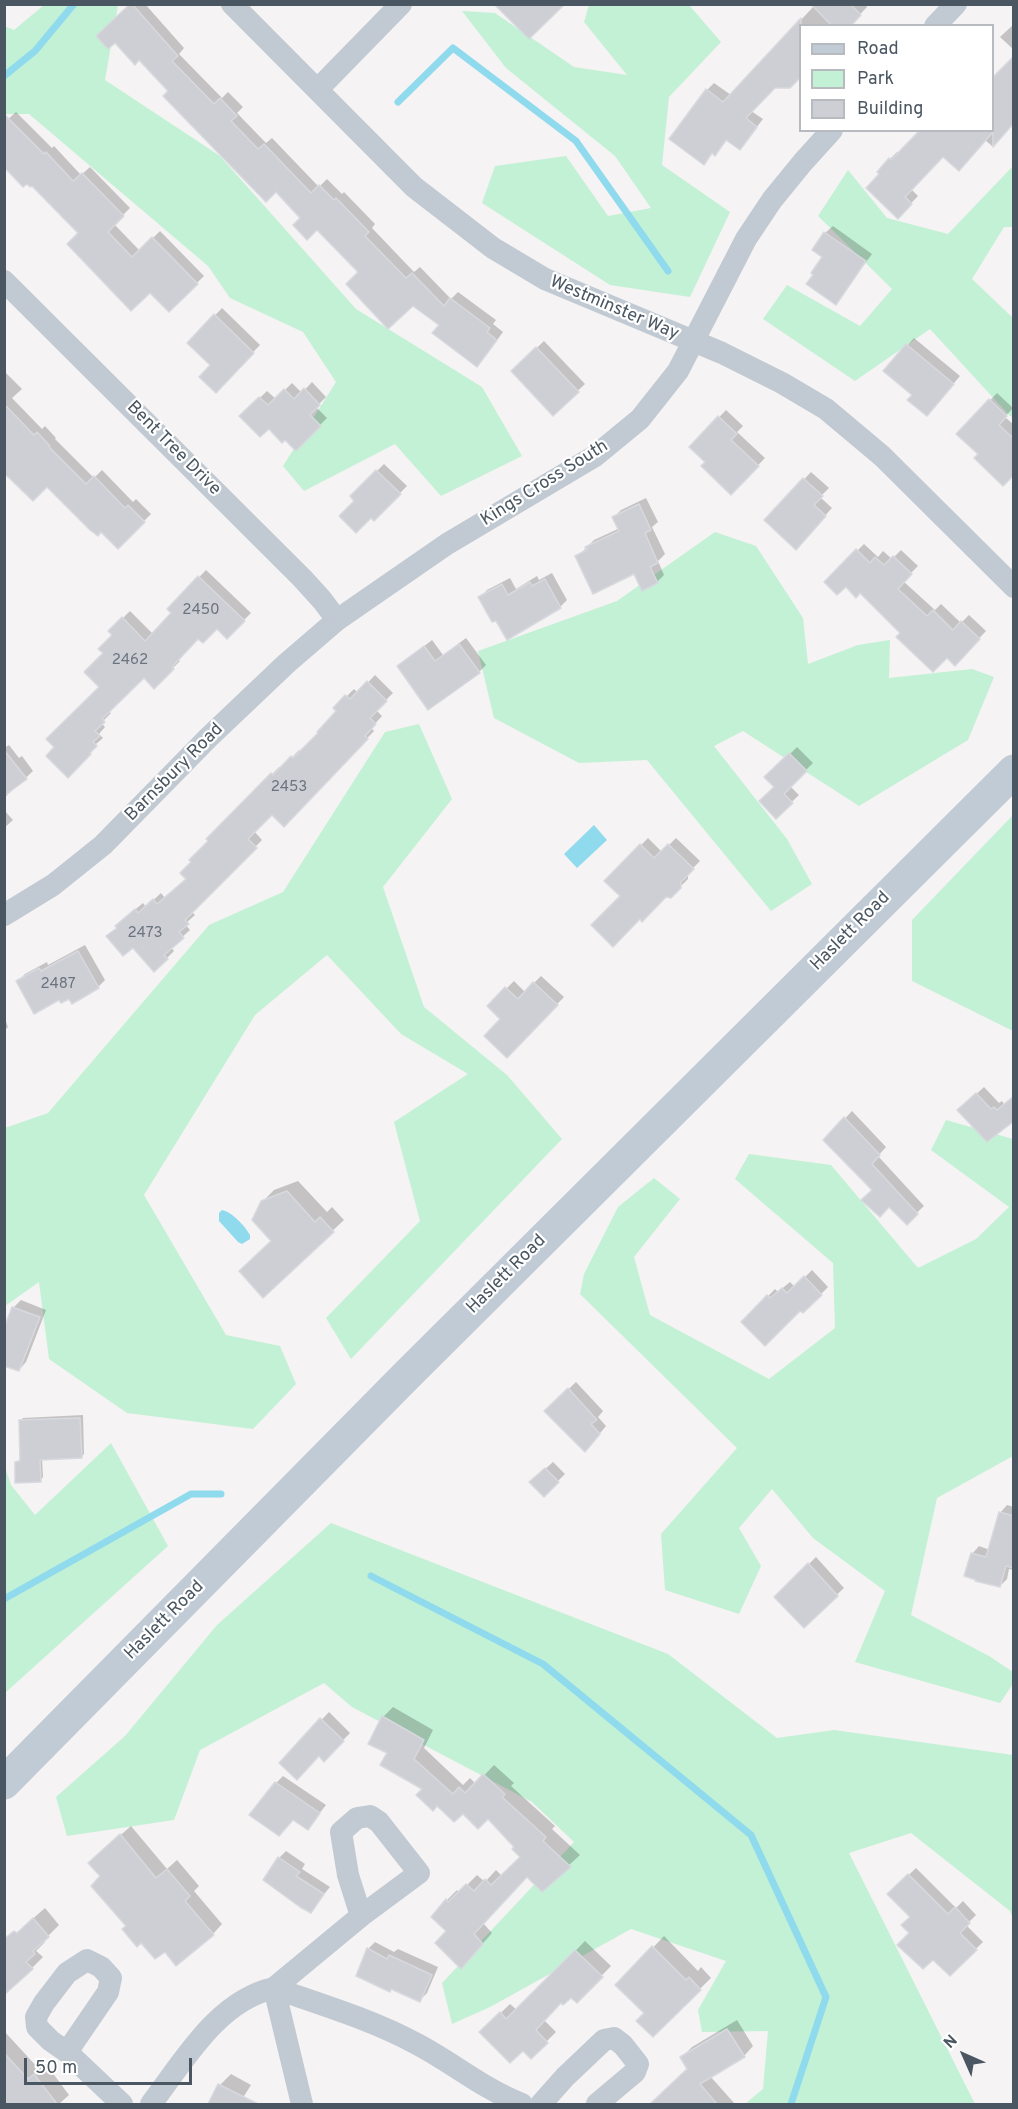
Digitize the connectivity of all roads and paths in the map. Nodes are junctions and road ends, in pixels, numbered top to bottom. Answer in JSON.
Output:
{"nodes":[{"id":1,"x":232,"y":4,"type":"edge"},
{"id":2,"x":401,"y":4,"type":"edge"},
{"id":3,"x":956,"y":4,"type":"edge"},
{"id":4,"x":937,"y":24,"type":"edge"},
{"id":5,"x":318,"y":90,"type":"junction"},
{"id":6,"x":830,"y":132,"type":"edge"},
{"id":7,"x":4,"y":281,"type":"edge"},
{"id":8,"x":694,"y":343,"type":"junction"},
{"id":9,"x":1014,"y":587,"type":"edge"},
{"id":10,"x":337,"y":620,"type":"junction"},
{"id":11,"x":1014,"y":771,"type":"edge"},
{"id":12,"x":4,"y":915,"type":"edge"},
{"id":13,"x":4,"y":1784,"type":"edge"},
{"id":14,"x":361,"y":1916,"type":"dead end"},
{"id":15,"x":274,"y":1988,"type":"junction"},
{"id":16,"x":68,"y":2052,"type":"dead end"},
{"id":17,"x":122,"y":2104,"type":"edge"},
{"id":18,"x":151,"y":2104,"type":"edge"},
{"id":19,"x":302,"y":2104,"type":"edge"},
{"id":20,"x":522,"y":2104,"type":"edge"},
{"id":21,"x":541,"y":2104,"type":"edge"},
{"id":22,"x":597,"y":2104,"type":"edge"}],
"edges":[{"from":1,"to":5,"type":"street","name":"Westminster Way"},
{"from":2,"to":5,"type":"street"},
{"from":3,"to":4,"type":"street"},
{"from":5,"to":8,"type":"street","name":"Westminster Way"},
{"from":6,"to":8,"type":"street","name":"Kings Cross South"},
{"from":7,"to":10,"type":"street","name":"Bent Tree Drive"},
{"from":8,"to":9,"type":"street","name":"Westminster Way"},
{"from":8,"to":10,"type":"street","name":"Kings Cross South"},
{"from":10,"to":12,"type":"street","name":"Barnsbury Road"},
{"from":11,"to":13,"type":"main road","name":"Haslett Road"},
{"from":14,"to":15,"type":"street"},
{"from":15,"to":18,"type":"street"},
{"from":15,"to":19,"type":"street"},
{"from":15,"to":20,"type":"street"},
{"from":16,"to":17,"type":"street"},
{"from":21,"to":22,"type":"street"}]}
